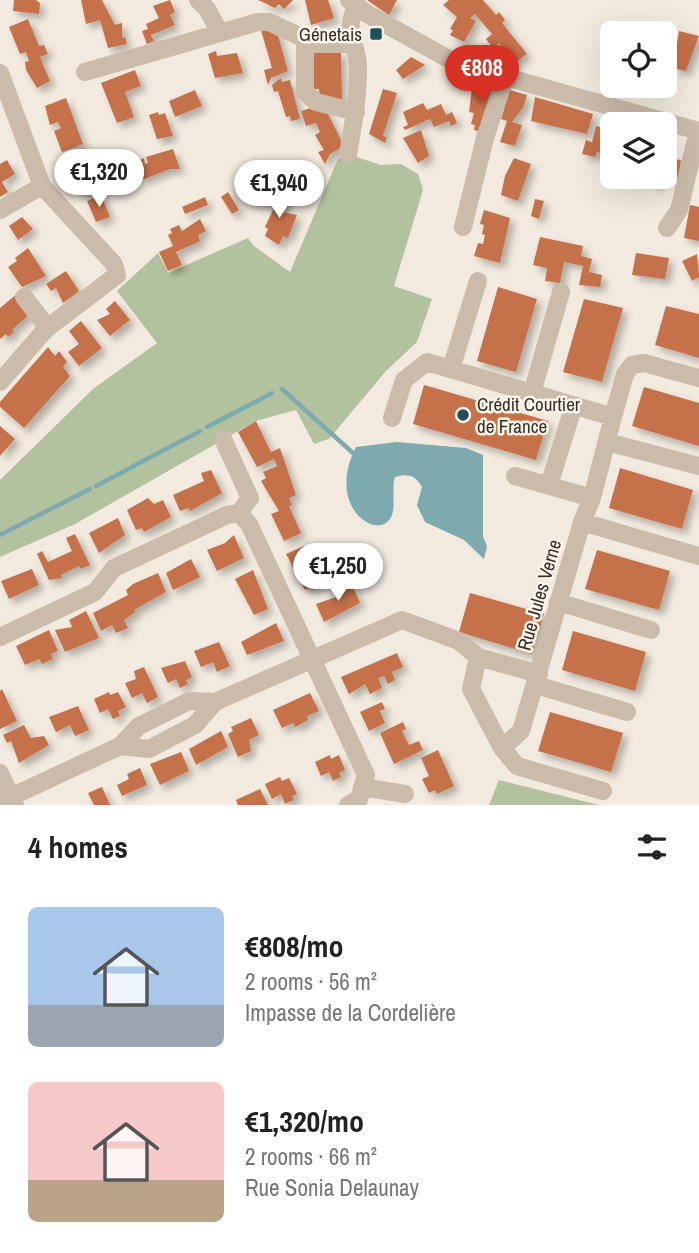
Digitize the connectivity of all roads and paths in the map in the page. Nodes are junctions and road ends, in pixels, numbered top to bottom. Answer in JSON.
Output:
{"nodes":[{"id":1,"x":198,"y":0,"type":"edge"},
{"id":2,"x":353,"y":3,"type":"edge"},
{"id":3,"x":219,"y":32,"type":"junction"},
{"id":4,"x":305,"y":39,"type":"junction"},
{"id":5,"x":351,"y":44,"type":"junction"},
{"id":6,"x":85,"y":72,"type":"dead end"},
{"id":7,"x":0,"y":73,"type":"edge"},
{"id":8,"x":505,"y":78,"type":"junction"},
{"id":9,"x":356,"y":112,"type":"junction"},
{"id":10,"x":698,"y":131,"type":"edge"},
{"id":11,"x":348,"y":154,"type":"dead end"},
{"id":12,"x":42,"y":186,"type":"junction"},
{"id":13,"x":0,"y":210,"type":"edge"},
{"id":14,"x":463,"y":227,"type":"dead end"},
{"id":15,"x":667,"y":228,"type":"dead end"},
{"id":16,"x":478,"y":281,"type":"dead end"},
{"id":17,"x":561,"y":292,"type":"dead end"},
{"id":18,"x":24,"y":297,"type":"dead end"},
{"id":19,"x":48,"y":328,"type":"junction"},
{"id":20,"x":451,"y":369,"type":"junction"},
{"id":21,"x":699,"y":378,"type":"edge"},
{"id":22,"x":0,"y":383,"type":"edge"},
{"id":23,"x":532,"y":393,"type":"junction"},
{"id":24,"x":574,"y":405,"type":"junction"},
{"id":25,"x":613,"y":417,"type":"junction"},
{"id":26,"x":392,"y":418,"type":"dead end"},
{"id":27,"x":223,"y":439,"type":"dead end"},
{"id":28,"x":607,"y":442,"type":"junction"},
{"id":29,"x":699,"y":466,"type":"edge"},
{"id":30,"x":515,"y":476,"type":"dead end"},
{"id":31,"x":549,"y":485,"type":"junction"},
{"id":32,"x":592,"y":498,"type":"junction"},
{"id":33,"x":239,"y":513,"type":"junction"},
{"id":34,"x":582,"y":522,"type":"junction"},
{"id":35,"x":699,"y":556,"type":"edge"},
{"id":36,"x":558,"y":603,"type":"junction"},
{"id":37,"x":650,"y":630,"type":"dead end"},
{"id":38,"x":0,"y":637,"type":"edge"},
{"id":39,"x":478,"y":657,"type":"junction"},
{"id":40,"x":312,"y":658,"type":"junction"},
{"id":41,"x":537,"y":679,"type":"junction"},
{"id":42,"x":215,"y":702,"type":"junction"},
{"id":43,"x":627,"y":712,"type":"dead end"},
{"id":44,"x":120,"y":746,"type":"junction"},
{"id":45,"x":502,"y":748,"type":"junction"},
{"id":46,"x":0,"y":774,"type":"edge"},
{"id":47,"x":362,"y":787,"type":"junction"},
{"id":48,"x":603,"y":791,"type":"dead end"},
{"id":49,"x":405,"y":794,"type":"dead end"},
{"id":50,"x":9,"y":802,"type":"edge"},
{"id":51,"x":348,"y":805,"type":"edge"}],
"edges":[{"from":1,"to":3,"type":"street"},
{"from":2,"to":5,"type":"street"},
{"from":2,"to":8,"type":"street"},
{"from":3,"to":4,"type":"street"},
{"from":3,"to":6,"type":"street"},
{"from":4,"to":5,"type":"street"},
{"from":4,"to":9,"type":"street"},
{"from":5,"to":9,"type":"street"},
{"from":7,"to":12,"type":"street"},
{"from":8,"to":10,"type":"street"},
{"from":8,"to":14,"type":"street"},
{"from":9,"to":11,"type":"street"},
{"from":10,"to":15,"type":"street"},
{"from":12,"to":13,"type":"street"},
{"from":12,"to":19,"type":"street"},
{"from":16,"to":20,"type":"street"},
{"from":17,"to":23,"type":"street"},
{"from":18,"to":19,"type":"street"},
{"from":19,"to":22,"type":"street"},
{"from":20,"to":23,"type":"street"},
{"from":20,"to":26,"type":"street"},
{"from":21,"to":25,"type":"street"},
{"from":23,"to":24,"type":"street"},
{"from":24,"to":25,"type":"street"},
{"from":24,"to":31,"type":"street"},
{"from":25,"to":28,"type":"street"},
{"from":27,"to":33,"type":"street"},
{"from":28,"to":29,"type":"street"},
{"from":28,"to":32,"type":"street"},
{"from":30,"to":31,"type":"street"},
{"from":31,"to":32,"type":"street"},
{"from":32,"to":34,"type":"street"},
{"from":33,"to":38,"type":"street"},
{"from":33,"to":40,"type":"street"},
{"from":34,"to":35,"type":"street","name":"Rue Jules Verne"},
{"from":34,"to":36,"type":"street","name":"Rue Jules Verne"},
{"from":36,"to":37,"type":"street"},
{"from":36,"to":41,"type":"street","name":"Rue Jules Verne"},
{"from":39,"to":40,"type":"street"},
{"from":39,"to":41,"type":"street"},
{"from":39,"to":45,"type":"street"},
{"from":40,"to":42,"type":"street"},
{"from":40,"to":47,"type":"street"},
{"from":41,"to":43,"type":"street"},
{"from":41,"to":45,"type":"street","name":"Rue Jules Verne"},
{"from":42,"to":44,"type":"street"},
{"from":42,"to":44,"type":"street"},
{"from":44,"to":50,"type":"street"},
{"from":45,"to":48,"type":"street"},
{"from":46,"to":50,"type":"street"},
{"from":47,"to":49,"type":"street"},
{"from":47,"to":51,"type":"street"}]}
